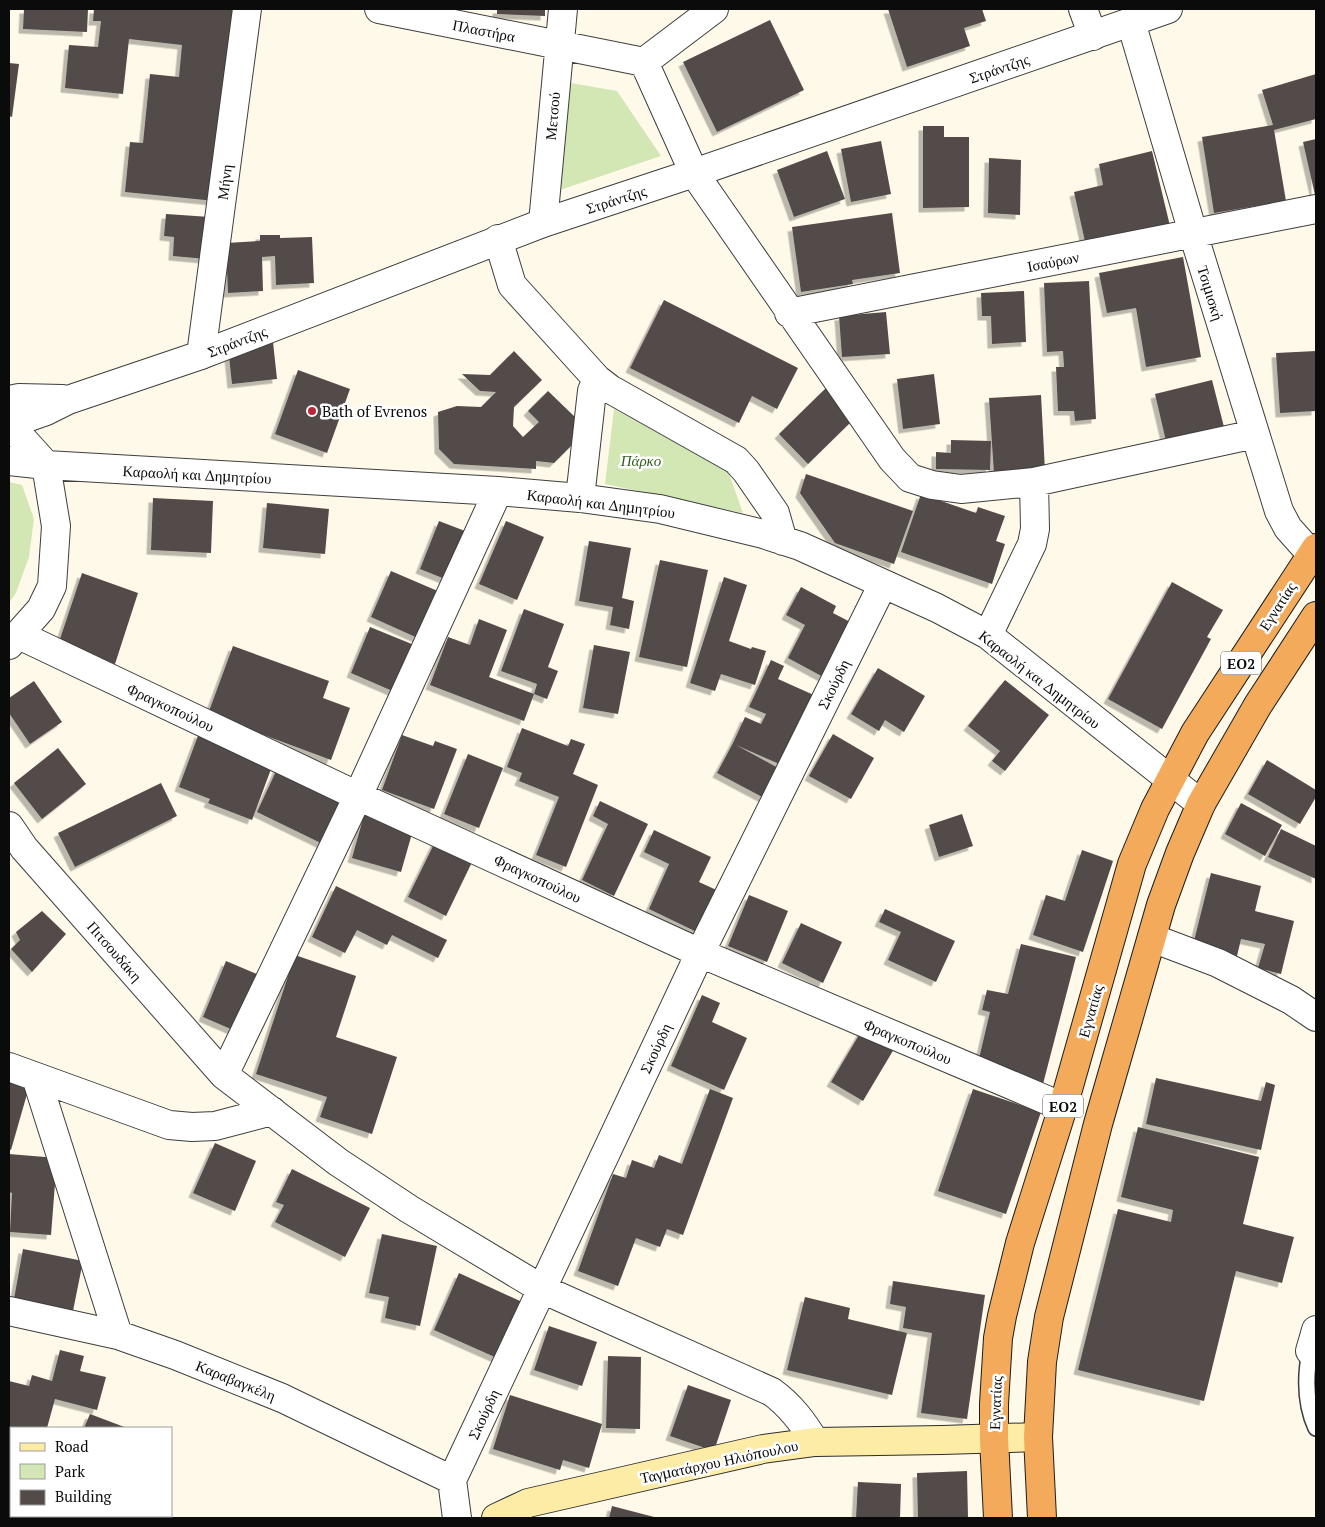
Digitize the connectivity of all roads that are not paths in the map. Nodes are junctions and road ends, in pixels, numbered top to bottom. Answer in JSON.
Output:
{"nodes":[{"id":1,"x":247,"y":9,"type":"edge"},
{"id":2,"x":380,"y":9,"type":"edge"},
{"id":3,"x":563,"y":9,"type":"edge"},
{"id":4,"x":714,"y":9,"type":"edge"},
{"id":5,"x":1083,"y":9,"type":"edge"},
{"id":6,"x":1168,"y":9,"type":"edge"},
{"id":7,"x":1131,"y":22,"type":"junction"},
{"id":8,"x":1093,"y":36,"type":"junction"},
{"id":9,"x":559,"y":44,"type":"junction"},
{"id":10,"x":644,"y":62,"type":"junction"},
{"id":11,"x":694,"y":173,"type":"junction"},
{"id":12,"x":1316,"y":209,"type":"edge"},
{"id":13,"x":543,"y":223,"type":"junction"},
{"id":14,"x":1193,"y":233,"type":"junction"},
{"id":15,"x":498,"y":239,"type":"junction"},
{"id":16,"x":790,"y":313,"type":"junction"},
{"id":17,"x":201,"y":355,"type":"junction"},
{"id":18,"x":597,"y":379,"type":"junction"},
{"id":19,"x":9,"y":400,"type":"edge"},
{"id":20,"x":68,"y":400,"type":"junction"},
{"id":21,"x":9,"y":424,"type":"edge"},
{"id":22,"x":1255,"y":434,"type":"junction"},
{"id":23,"x":9,"y":461,"type":"edge"},
{"id":24,"x":46,"y":465,"type":"junction"},
{"id":25,"x":1034,"y":482,"type":"junction"},
{"id":26,"x":498,"y":491,"type":"junction"},
{"id":27,"x":580,"y":498,"type":"junction"},
{"id":28,"x":783,"y":541,"type":"junction"},
{"id":29,"x":1314,"y":551,"type":"edge"},
{"id":30,"x":883,"y":584,"type":"junction"},
{"id":31,"x":1316,"y":616,"type":"edge"},
{"id":32,"x":988,"y":635,"type":"junction"},
{"id":33,"x":14,"y":640,"type":"edge"},
{"id":34,"x":1169,"y":780,"type":"junction"},
{"id":35,"x":358,"y":796,"type":"junction"},
{"id":36,"x":1201,"y":804,"type":"junction"},
{"id":37,"x":9,"y":826,"type":"edge"},
{"id":38,"x":1152,"y":938,"type":"junction"},
{"id":39,"x":700,"y":953,"type":"junction"},
{"id":40,"x":1316,"y":1017,"type":"edge"},
{"id":41,"x":9,"y":1067,"type":"edge"},
{"id":42,"x":224,"y":1075,"type":"junction"},
{"id":43,"x":36,"y":1077,"type":"junction"},
{"id":44,"x":1063,"y":1107,"type":"junction"},
{"id":45,"x":272,"y":1111,"type":"junction"},
{"id":46,"x":542,"y":1288,"type":"junction"},
{"id":47,"x":9,"y":1311,"type":"edge"},
{"id":48,"x":118,"y":1335,"type":"junction"},
{"id":49,"x":1313,"y":1340,"type":"edge"},
{"id":50,"x":1316,"y":1428,"type":"edge"},
{"id":51,"x":1038,"y":1437,"type":"junction"},
{"id":52,"x":994,"y":1439,"type":"junction"},
{"id":53,"x":815,"y":1442,"type":"junction"},
{"id":54,"x":452,"y":1480,"type":"junction"},
{"id":55,"x":457,"y":1518,"type":"edge"},
{"id":56,"x":496,"y":1518,"type":"edge"},
{"id":57,"x":998,"y":1518,"type":"edge"},
{"id":58,"x":1042,"y":1518,"type":"edge"}],
"edges":[{"from":1,"to":17,"type":"street","name":"Μήνη"},
{"from":2,"to":9,"type":"street","name":"Πλαστήρα"},
{"from":3,"to":9,"type":"street","name":"Μετσού"},
{"from":4,"to":10,"type":"street"},
{"from":5,"to":8,"type":"street"},
{"from":6,"to":7,"type":"street","name":"Στράντζης"},
{"from":7,"to":8,"type":"street","name":"Στράντζης"},
{"from":7,"to":14,"type":"street","name":"Τσιμισκή"},
{"from":8,"to":11,"type":"street","name":"Στράντζης"},
{"from":9,"to":10,"type":"street","name":"Πλαστήρα"},
{"from":9,"to":13,"type":"street","name":"Μετσού"},
{"from":10,"to":11,"type":"street"},
{"from":11,"to":13,"type":"street","name":"Στράντζης"},
{"from":11,"to":16,"type":"street"},
{"from":12,"to":14,"type":"street","name":"Ισαύρων"},
{"from":13,"to":15,"type":"street","name":"Στράντζης"},
{"from":14,"to":16,"type":"street","name":"Ισαύρων"},
{"from":14,"to":22,"type":"street","name":"Τσιμισκή"},
{"from":15,"to":17,"type":"street","name":"Στράντζης"},
{"from":15,"to":18,"type":"street"},
{"from":16,"to":25,"type":"street"},
{"from":17,"to":20,"type":"street","name":"Στράντζης"},
{"from":18,"to":27,"type":"street"},
{"from":18,"to":28,"type":"street"},
{"from":19,"to":20,"type":"street","name":"Στράντζης"},
{"from":20,"to":21,"type":"street","name":"Στράντζης"},
{"from":21,"to":24,"type":"street"},
{"from":22,"to":25,"type":"street"},
{"from":22,"to":29,"type":"street","name":"Τσιμισκή"},
{"from":23,"to":24,"type":"street","name":"Καραολή και Δημητρίου"},
{"from":24,"to":26,"type":"street","name":"Καραολή και Δημητρίου"},
{"from":24,"to":33,"type":"street"},
{"from":25,"to":32,"type":"street"},
{"from":26,"to":27,"type":"street","name":"Καραολή και Δημητρίου"},
{"from":26,"to":35,"type":"street"},
{"from":27,"to":28,"type":"street","name":"Καραολή και Δημητρίου"},
{"from":28,"to":30,"type":"street","name":"Καραολή και Δημητρίου"},
{"from":29,"to":34,"type":"highway","name":"Εγνατίας","number":"ΕΟ2"},
{"from":30,"to":32,"type":"street","name":"Καραολή και Δημητρίου"},
{"from":30,"to":39,"type":"street","name":"Σκούρδη"},
{"from":31,"to":36,"type":"highway","number":"ΕΟ2"},
{"from":32,"to":34,"type":"street","name":"Καραολή και Δημητρίου"},
{"from":33,"to":35,"type":"street","name":"Φραγκοπούλου"},
{"from":34,"to":36,"type":"street","name":"Καραολή και Δημητρίου"},
{"from":34,"to":44,"type":"highway","name":"Εγνατίας","number":"ΕΟ2"},
{"from":35,"to":39,"type":"street","name":"Φραγκοπούλου"},
{"from":35,"to":42,"type":"street"},
{"from":36,"to":38,"type":"highway","number":"ΕΟ2"},
{"from":37,"to":42,"type":"street","name":"Πιτσουδάκη"},
{"from":38,"to":40,"type":"street"},
{"from":38,"to":51,"type":"highway","number":"ΕΟ2"},
{"from":39,"to":44,"type":"street","name":"Φραγκοπούλου"},
{"from":39,"to":46,"type":"street","name":"Σκούρδη"},
{"from":41,"to":43,"type":"street"},
{"from":42,"to":45,"type":"street","name":"Πιτσουδάκη"},
{"from":43,"to":45,"type":"street"},
{"from":43,"to":48,"type":"street"},
{"from":44,"to":52,"type":"highway","name":"Εγνατίας","number":"ΕΟ2"},
{"from":45,"to":46,"type":"street","name":"Πιτσουδάκη"},
{"from":46,"to":53,"type":"street","name":"Πιτσουδάκη"},
{"from":46,"to":54,"type":"street","name":"Σκούρδη"},
{"from":47,"to":48,"type":"street","name":"Καραβαγκέλη"},
{"from":48,"to":54,"type":"street","name":"Καραβαγκέλη"},
{"from":49,"to":50,"type":"lane"},
{"from":51,"to":52,"type":"main road","name":"Ταγματάρχου Ηλιόπουλου"},
{"from":51,"to":58,"type":"highway","number":"ΕΟ2"},
{"from":52,"to":53,"type":"main road","name":"Ταγματάρχου Ηλιόπουλου"},
{"from":52,"to":57,"type":"highway","name":"Εγνατίας","number":"ΕΟ2"},
{"from":53,"to":56,"type":"main road","name":"Ταγματάρχου Ηλιόπουλου"},
{"from":54,"to":55,"type":"street"}]}
